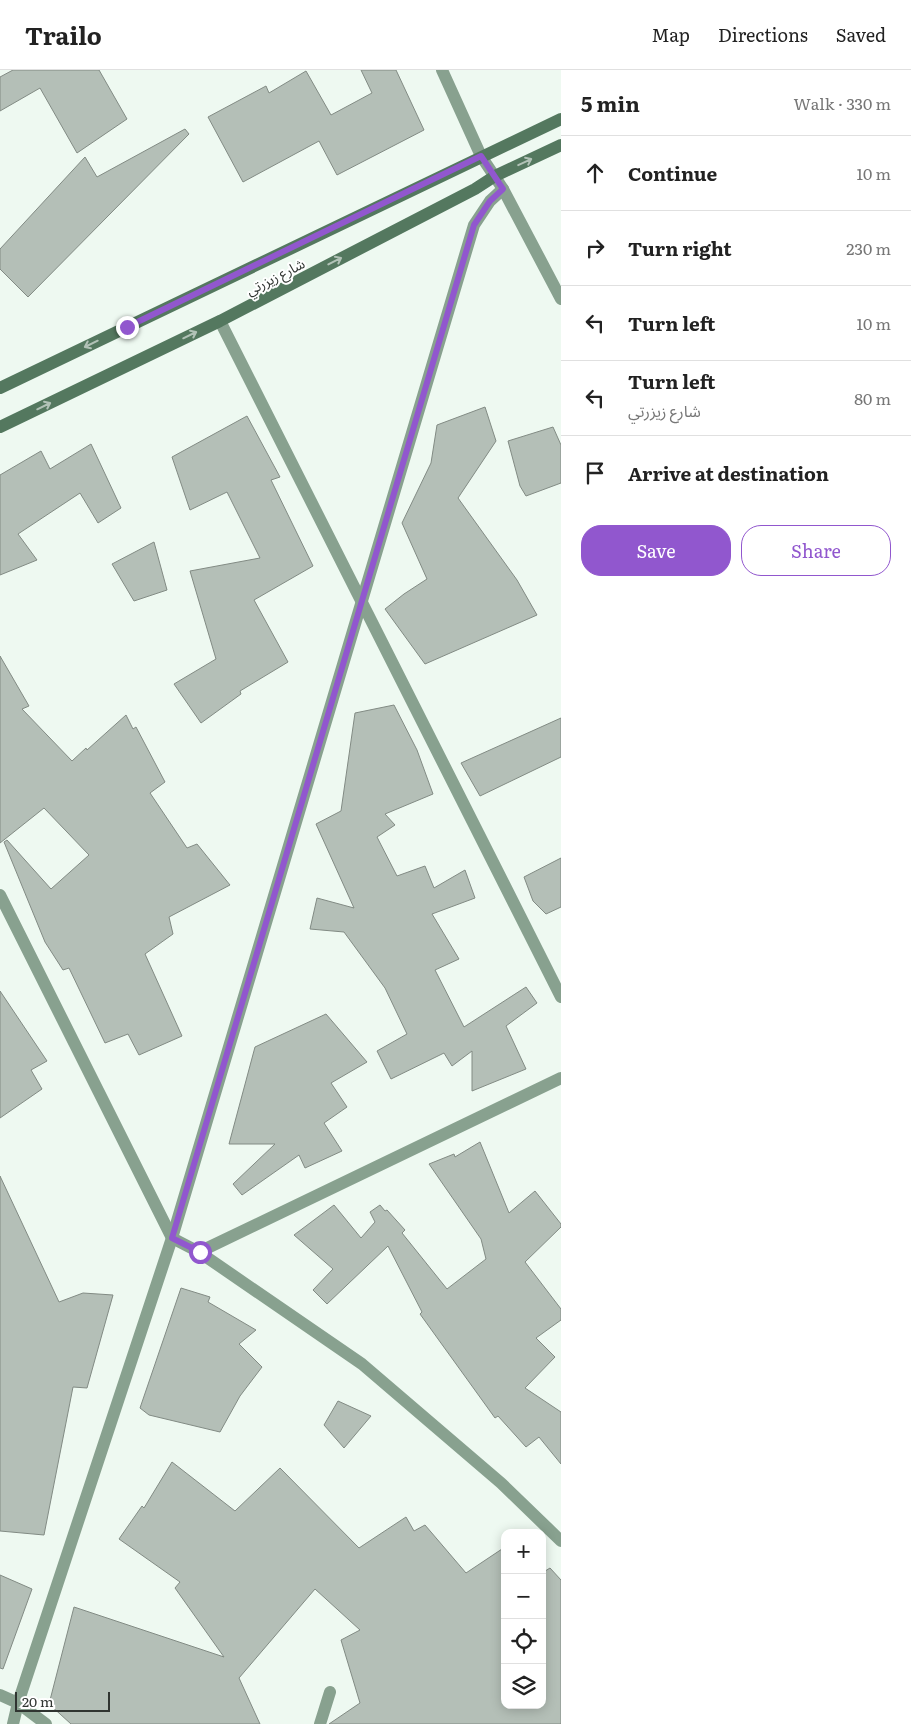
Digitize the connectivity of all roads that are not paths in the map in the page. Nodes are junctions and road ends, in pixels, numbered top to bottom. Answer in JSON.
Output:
{"nodes":[{"id":1,"x":442,"y":70,"type":"edge"},
{"id":2,"x":561,"y":119,"type":"edge"},
{"id":3,"x":561,"y":145,"type":"edge"},
{"id":4,"x":481,"y":156,"type":"junction"},
{"id":5,"x":495,"y":176,"type":"junction"},
{"id":6,"x":503,"y":189,"type":"junction"},
{"id":7,"x":561,"y":299,"type":"edge"},
{"id":8,"x":220,"y":321,"type":"junction"},
{"id":9,"x":0,"y":388,"type":"edge"},
{"id":10,"x":0,"y":427,"type":"edge"},
{"id":11,"x":362,"y":604,"type":"junction"},
{"id":12,"x":0,"y":895,"type":"edge"},
{"id":13,"x":561,"y":997,"type":"edge"},
{"id":14,"x":561,"y":1078,"type":"edge"},
{"id":15,"x":172,"y":1238,"type":"junction"},
{"id":16,"x":200,"y":1252,"type":"junction"},
{"id":17,"x":561,"y":1541,"type":"edge"},
{"id":18,"x":330,"y":1692,"type":"dead end"},
{"id":19,"x":0,"y":1695,"type":"edge"},
{"id":20,"x":18,"y":1703,"type":"junction"},
{"id":21,"x":13,"y":1724,"type":"edge"},
{"id":22,"x":46,"y":1724,"type":"edge"},
{"id":23,"x":320,"y":1724,"type":"edge"}],
"edges":[{"from":1,"to":4,"type":"street"},
{"from":2,"to":4,"type":"street","name":"شارع زيزرتي"},
{"from":5,"to":3,"type":"street","name":"شارع زيزرتي","one_way":true},
{"from":4,"to":5,"type":"street"},
{"from":4,"to":9,"type":"street","name":"شارع زيزرتي","one_way":true},
{"from":5,"to":6,"type":"street"},
{"from":8,"to":5,"type":"street","name":"شارع زيزرتي","one_way":true},
{"from":6,"to":7,"type":"street"},
{"from":6,"to":11,"type":"street"},
{"from":10,"to":8,"type":"street","name":"شارع زيزرتي","one_way":true},
{"from":8,"to":11,"type":"street"},
{"from":11,"to":13,"type":"street"},
{"from":11,"to":15,"type":"street"},
{"from":12,"to":15,"type":"street"},
{"from":14,"to":16,"type":"street"},
{"from":15,"to":16,"type":"street"},
{"from":15,"to":20,"type":"street"},
{"from":16,"to":17,"type":"street"},
{"from":18,"to":23,"type":"street"},
{"from":19,"to":20,"type":"street"},
{"from":20,"to":21,"type":"street"},
{"from":20,"to":22,"type":"street"}]}
